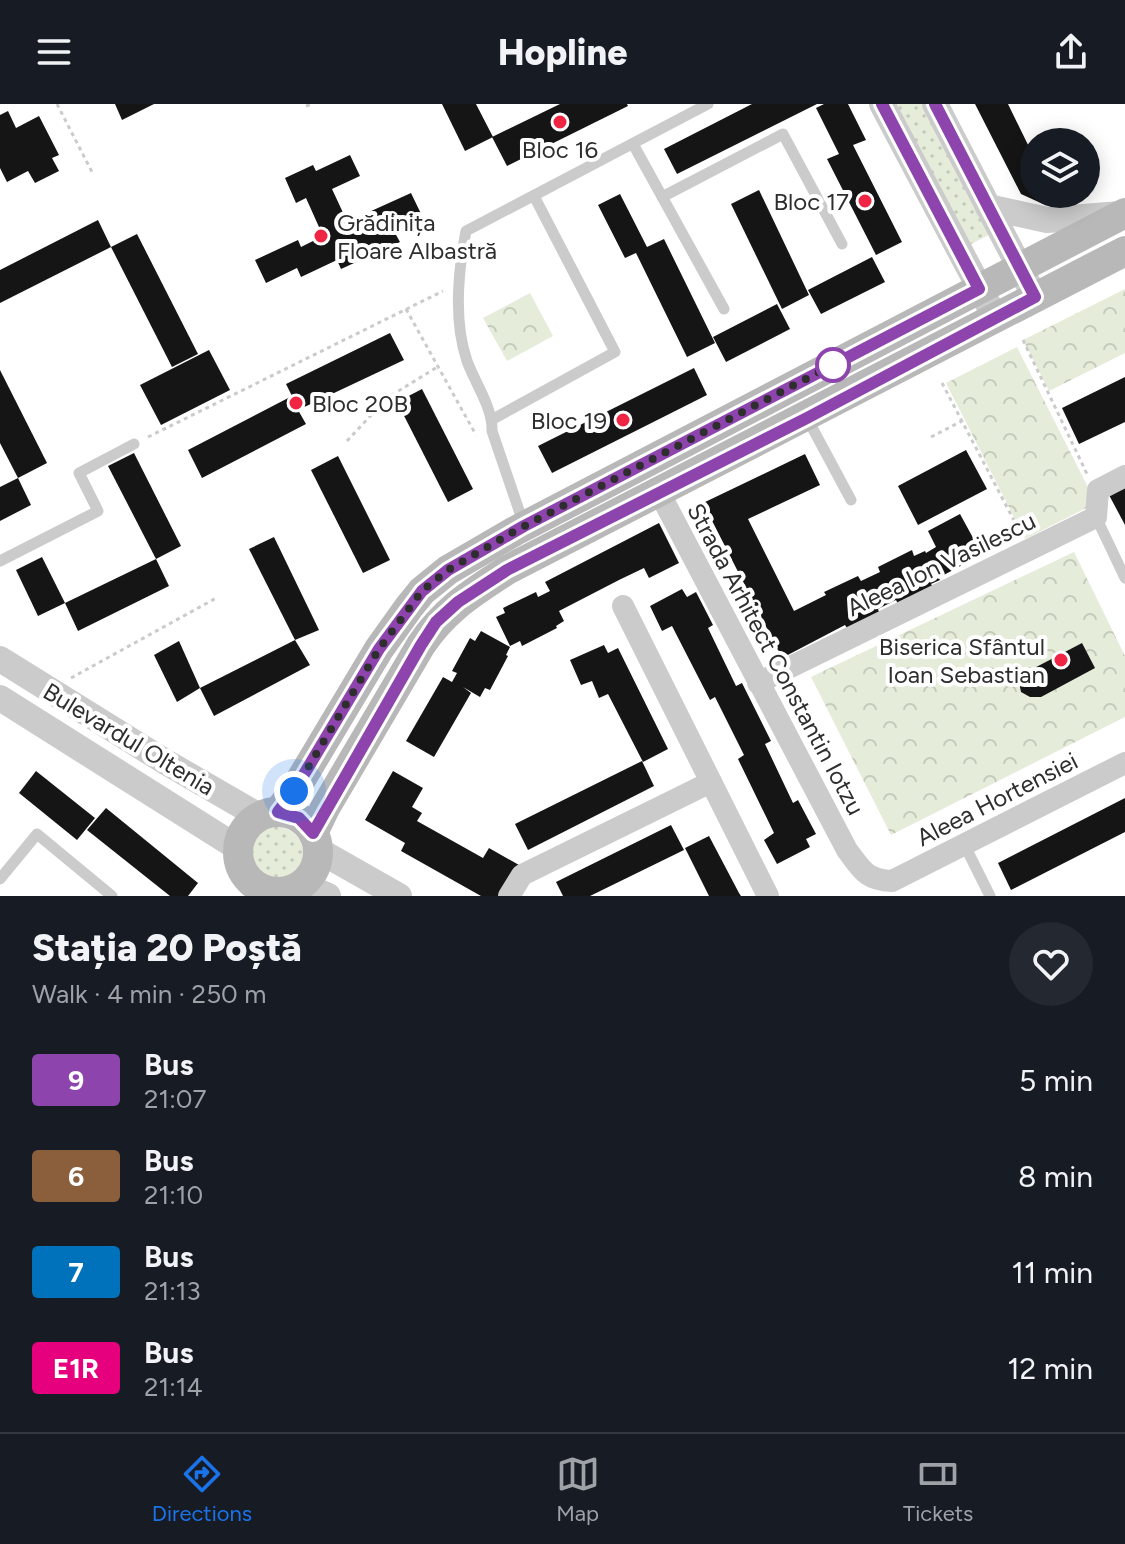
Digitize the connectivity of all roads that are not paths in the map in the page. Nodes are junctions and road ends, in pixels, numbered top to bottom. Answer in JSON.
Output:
{"nodes":[{"id":1,"x":708,"y":104,"type":"edge"},
{"id":2,"x":882,"y":104,"type":"edge"},
{"id":3,"x":935,"y":104,"type":"edge"},
{"id":4,"x":633,"y":144,"type":"junction"},
{"id":5,"x":534,"y":196,"type":"junction"},
{"id":6,"x":662,"y":197,"type":"junction"},
{"id":7,"x":988,"y":207,"type":"junction"},
{"id":8,"x":1124,"y":214,"type":"edge"},
{"id":9,"x":842,"y":244,"type":"dead end"},
{"id":10,"x":1125,"y":251,"type":"edge"},
{"id":11,"x":1019,"y":269,"type":"junction"},
{"id":12,"x":979,"y":289,"type":"junction"},
{"id":13,"x":1035,"y":297,"type":"junction"},
{"id":14,"x":724,"y":309,"type":"dead end"},
{"id":15,"x":995,"y":317,"type":"junction"},
{"id":16,"x":807,"y":418,"type":"junction"},
{"id":17,"x":493,"y":419,"type":"junction"},
{"id":18,"x":134,"y":444,"type":"road end"},
{"id":19,"x":1125,"y":476,"type":"edge"},
{"id":20,"x":659,"y":492,"type":"junction"},
{"id":21,"x":851,"y":500,"type":"dead end"},
{"id":22,"x":1096,"y":517,"type":"junction"},
{"id":23,"x":524,"y":526,"type":"junction"},
{"id":24,"x":0,"y":561,"type":"edge"},
{"id":25,"x":1125,"y":578,"type":"edge"},
{"id":26,"x":623,"y":606,"type":"dead end"},
{"id":27,"x":0,"y":659,"type":"edge"},
{"id":28,"x":758,"y":683,"type":"junction"},
{"id":29,"x":3,"y":706,"type":"edge"},
{"id":30,"x":1125,"y":763,"type":"edge"},
{"id":31,"x":711,"y":782,"type":"junction"},
{"id":32,"x":269,"y":814,"type":"junction"},
{"id":33,"x":315,"y":842,"type":"junction"},
{"id":34,"x":964,"y":843,"type":"junction"},
{"id":35,"x":239,"y":857,"type":"junction"},
{"id":36,"x":0,"y":879,"type":"edge"},
{"id":37,"x":892,"y":881,"type":"joint"},
{"id":38,"x":297,"y":892,"type":"edge"},
{"id":39,"x":112,"y":896,"type":"edge"},
{"id":40,"x":231,"y":896,"type":"edge"},
{"id":41,"x":399,"y":896,"type":"edge"},
{"id":42,"x":509,"y":896,"type":"edge"},
{"id":43,"x":768,"y":896,"type":"edge"},
{"id":44,"x":990,"y":896,"type":"edge"}],
"edges":[{"from":1,"to":4,"type":"lane"},
{"from":2,"to":12,"type":"street"},
{"from":3,"to":7,"type":"street"},
{"from":4,"to":5,"type":"lane"},
{"from":4,"to":6,"type":"lane"},
{"from":5,"to":17,"type":"lane"},
{"from":5,"to":17,"type":"lane"},
{"from":6,"to":9,"type":"lane"},
{"from":6,"to":14,"type":"lane"},
{"from":7,"to":8,"type":"street"},
{"from":7,"to":11,"type":"street"},
{"from":8,"to":11,"type":"main road"},
{"from":10,"to":13,"type":"main road"},
{"from":11,"to":12,"type":"main road"},
{"from":11,"to":13,"type":"street"},
{"from":12,"to":15,"type":"street"},
{"from":12,"to":23,"type":"main road"},
{"from":13,"to":15,"type":"main road"},
{"from":15,"to":16,"type":"main road"},
{"from":16,"to":20,"type":"main road"},
{"from":16,"to":21,"type":"lane"},
{"from":17,"to":23,"type":"lane"},
{"from":18,"to":24,"type":"lane"},
{"from":19,"to":22,"type":"street"},
{"from":20,"to":28,"type":"street","name":"Strada Arhitect Constantin Iotzu"},
{"from":20,"to":33,"type":"main road"},
{"from":22,"to":25,"type":"lane"},
{"from":22,"to":28,"type":"street","name":"Aleea Ion Vasilescu"},
{"from":23,"to":32,"type":"main road"},
{"from":26,"to":31,"type":"street"},
{"from":27,"to":32,"type":"street","name":"Bulevardul Oltenia"},
{"from":28,"to":37,"type":"street","name":"Strada Arhitect Constantin Iotzu"},
{"from":29,"to":35,"type":"street","name":"Bulevardul Oltenia"},
{"from":30,"to":34,"type":"street","name":"Aleea Hortensiei"},
{"from":31,"to":42,"type":"street"},
{"from":31,"to":43,"type":"street"},
{"from":32,"to":33,"type":"main road"},
{"from":32,"to":35,"type":"main road"},
{"from":33,"to":38,"type":"main road"},
{"from":33,"to":41,"type":"street"},
{"from":34,"to":37,"type":"street","name":"Aleea Hortensiei"},
{"from":34,"to":44,"type":"lane"},
{"from":35,"to":38,"type":"main road"},
{"from":35,"to":40,"type":"main road"},
{"from":36,"to":39,"type":"lane"}]}
